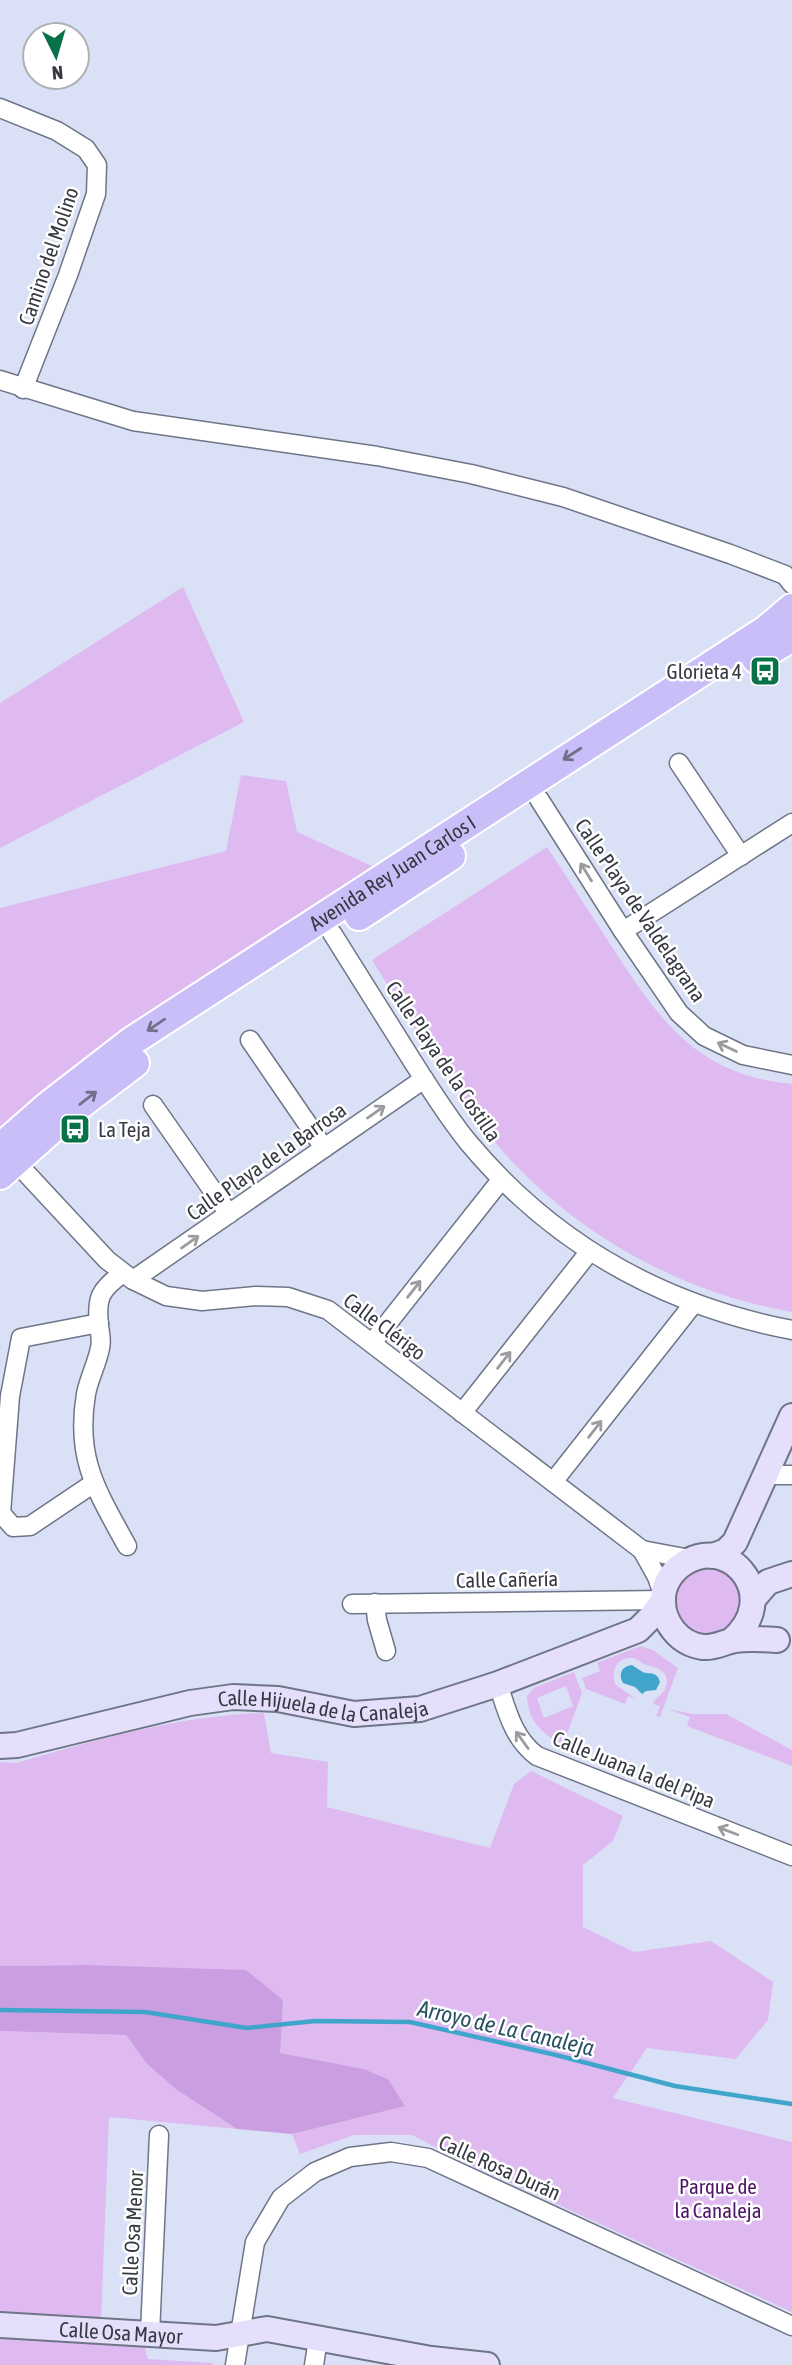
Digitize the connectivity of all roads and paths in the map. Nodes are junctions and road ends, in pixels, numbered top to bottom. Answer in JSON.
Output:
{"nodes":[{"id":1,"x":0,"y":108,"type":"edge"},
{"id":2,"x":0,"y":380,"type":"edge"},
{"id":3,"x":23,"y":389,"type":"junction"},
{"id":4,"x":790,"y":578,"type":"edge"},
{"id":5,"x":792,"y":608,"type":"edge"},
{"id":6,"x":792,"y":637,"type":"edge"},
{"id":7,"x":679,"y":763,"type":"dead end"},
{"id":8,"x":539,"y":799,"type":"junction"},
{"id":9,"x":792,"y":823,"type":"edge"},
{"id":10,"x":741,"y":856,"type":"junction"},
{"id":11,"x":623,"y":931,"type":"junction"},
{"id":12,"x":332,"y":933,"type":"junction"},
{"id":13,"x":250,"y":1040,"type":"dead end"},
{"id":14,"x":792,"y":1065,"type":"edge"},
{"id":15,"x":424,"y":1079,"type":"junction"},
{"id":16,"x":153,"y":1105,"type":"dead end"},
{"id":17,"x":324,"y":1148,"type":"junction"},
{"id":18,"x":5,"y":1162,"type":"edge"},
{"id":19,"x":501,"y":1180,"type":"junction"},
{"id":20,"x":229,"y":1214,"type":"junction"},
{"id":21,"x":590,"y":1251,"type":"junction"},
{"id":22,"x":128,"y":1277,"type":"junction"},
{"id":23,"x":694,"y":1303,"type":"junction"},
{"id":24,"x":99,"y":1324,"type":"junction"},
{"id":25,"x":792,"y":1329,"type":"edge"},
{"id":26,"x":372,"y":1343,"type":"junction"},
{"id":27,"x":462,"y":1413,"type":"junction"},
{"id":28,"x":792,"y":1416,"type":"edge"},
{"id":29,"x":766,"y":1475,"type":"junction"},
{"id":30,"x":792,"y":1475,"type":"edge"},
{"id":31,"x":553,"y":1482,"type":"junction"},
{"id":32,"x":94,"y":1483,"type":"junction"},
{"id":33,"x":735,"y":1542,"type":"junction"},
{"id":34,"x":127,"y":1546,"type":"dead end"},
{"id":35,"x":642,"y":1550,"type":"junction"},
{"id":36,"x":701,"y":1558,"type":"junction"},
{"id":37,"x":792,"y":1574,"type":"edge"},
{"id":38,"x":752,"y":1585,"type":"junction"},
{"id":39,"x":663,"y":1598,"type":"junction"},
{"id":40,"x":375,"y":1603,"type":"junction"},
{"id":41,"x":352,"y":1604,"type":"dead end"},
{"id":42,"x":638,"y":1630,"type":"junction"},
{"id":43,"x":677,"y":1634,"type":"junction"},
{"id":44,"x":732,"y":1640,"type":"junction"},
{"id":45,"x":785,"y":1644,"type":"edge"},
{"id":46,"x":386,"y":1651,"type":"dead end"},
{"id":47,"x":498,"y":1684,"type":"junction"},
{"id":48,"x":0,"y":1746,"type":"edge"},
{"id":49,"x":792,"y":1856,"type":"edge"},
{"id":50,"x":159,"y":2135,"type":"dead end"},
{"id":51,"x":0,"y":2325,"type":"edge"},
{"id":52,"x":792,"y":2326,"type":"edge"},
{"id":53,"x":150,"y":2333,"type":"junction"},
{"id":54,"x":240,"y":2334,"type":"junction"},
{"id":55,"x":318,"y":2339,"type":"junction"},
{"id":56,"x":392,"y":2359,"type":"edge"},
{"id":57,"x":437,"y":2362,"type":"edge"},
{"id":58,"x":235,"y":2365,"type":"edge"},
{"id":59,"x":314,"y":2365,"type":"edge"},
{"id":60,"x":486,"y":2365,"type":"edge"}],
"edges":[{"from":1,"to":3,"type":"street","name":"Camino del Molino"},
{"from":2,"to":3,"type":"street"},
{"from":3,"to":4,"type":"street"},
{"from":5,"to":18,"type":"main road","name":"Avenida Rey Juan Carlos I","one_way":true},
{"from":6,"to":8,"type":"main road","name":"Avenida Rey Juan Carlos I"},
{"from":7,"to":10,"type":"street"},
{"from":11,"to":8,"type":"street","name":"Calle Playa de Valdelagrana","one_way":true},
{"from":8,"to":12,"type":"main road","name":"Avenida Rey Juan Carlos I"},
{"from":9,"to":10,"type":"street"},
{"from":10,"to":11,"type":"street"},
{"from":14,"to":11,"type":"street","name":"Calle Playa de Valdelagrana","one_way":true},
{"from":12,"to":15,"type":"street","name":"Calle Playa de la Costilla"},
{"from":18,"to":12,"type":"main road","name":"Avenida Rey Juan Carlos I","one_way":true},
{"from":13,"to":17,"type":"street"},
{"from":17,"to":15,"type":"street","name":"Calle Playa de la Barrosa","one_way":true},
{"from":15,"to":19,"type":"street","name":"Calle Playa de la Costilla"},
{"from":16,"to":20,"type":"street"},
{"from":17,"to":20,"type":"street","name":"Calle Playa de la Barrosa"},
{"from":18,"to":22,"type":"street","name":"Calle Clérigo"},
{"from":19,"to":21,"type":"street","name":"Calle Playa de la Costilla"},
{"from":26,"to":19,"type":"street","one_way":true},
{"from":22,"to":20,"type":"street","name":"Calle Playa de la Barrosa","one_way":true},
{"from":21,"to":23,"type":"street","name":"Calle Playa de la Costilla"},
{"from":27,"to":21,"type":"street","one_way":true},
{"from":22,"to":24,"type":"street","name":"Calle Playa de la Barrosa"},
{"from":22,"to":26,"type":"street","name":"Calle Clérigo"},
{"from":23,"to":25,"type":"street","name":"Calle Playa de la Costilla"},
{"from":31,"to":23,"type":"street","one_way":true},
{"from":24,"to":32,"type":"street","name":"Calle Playa de la Barrosa"},
{"from":24,"to":32,"type":"street"},
{"from":26,"to":27,"type":"street","name":"Calle Clérigo"},
{"from":27,"to":31,"type":"street","name":"Calle Clérigo"},
{"from":28,"to":29,"type":"street"},
{"from":29,"to":30,"type":"street"},
{"from":29,"to":33,"type":"street"},
{"from":31,"to":35,"type":"street","name":"Calle Clérigo"},
{"from":32,"to":34,"type":"street","name":"Calle Playa de la Barrosa"},
{"from":33,"to":36,"type":"street","name":"Calle Hijuela de la Canaleja"},
{"from":33,"to":38,"type":"street"},
{"from":35,"to":36,"type":"street","name":"Calle Clérigo"},
{"from":35,"to":39,"type":"street","name":"Calle Clérigo"},
{"from":36,"to":38,"type":"street"},
{"from":36,"to":39,"type":"street","name":"Calle Hijuela de la Canaleja"},
{"from":37,"to":38,"type":"street"},
{"from":38,"to":44,"type":"street"},
{"from":38,"to":45,"type":"street","name":"Calle Hijuela de la Canaleja"},
{"from":39,"to":40,"type":"street","name":"Calle Cañería"},
{"from":39,"to":42,"type":"street","name":"Calle Hijuela de la Canaleja"},
{"from":39,"to":43,"type":"street"},
{"from":40,"to":41,"type":"street","name":"Calle Cañería"},
{"from":40,"to":46,"type":"street"},
{"from":42,"to":43,"type":"street","name":"Calle Hijuela de la Canaleja"},
{"from":42,"to":47,"type":"street","name":"Calle Hijuela de la Canaleja"},
{"from":43,"to":44,"type":"street","name":"Calle Hijuela de la Canaleja"},
{"from":44,"to":45,"type":"street","name":"Calle Hijuela de la Canaleja"},
{"from":47,"to":48,"type":"street","name":"Calle Hijuela de la Canaleja"},
{"from":49,"to":47,"type":"street","name":"Calle Juana la del Pipa","one_way":true},
{"from":50,"to":53,"type":"street","name":"Calle Osa Menor"},
{"from":51,"to":53,"type":"street","name":"Calle Osa Mayor"},
{"from":52,"to":54,"type":"street","name":"Calle Rosa Durán"},
{"from":53,"to":54,"type":"street","name":"Calle Osa Mayor"},
{"from":54,"to":55,"type":"street","name":"Calle Osa Mayor"},
{"from":54,"to":58,"type":"street","name":"Calle Rosa Durán"},
{"from":55,"to":56,"type":"street","name":"Calle Osa Mayor"},
{"from":55,"to":59,"type":"street"},
{"from":56,"to":57,"type":"street","name":"Calle Osa Mayor"},
{"from":57,"to":60,"type":"street","name":"Calle Osa Mayor"}]}
